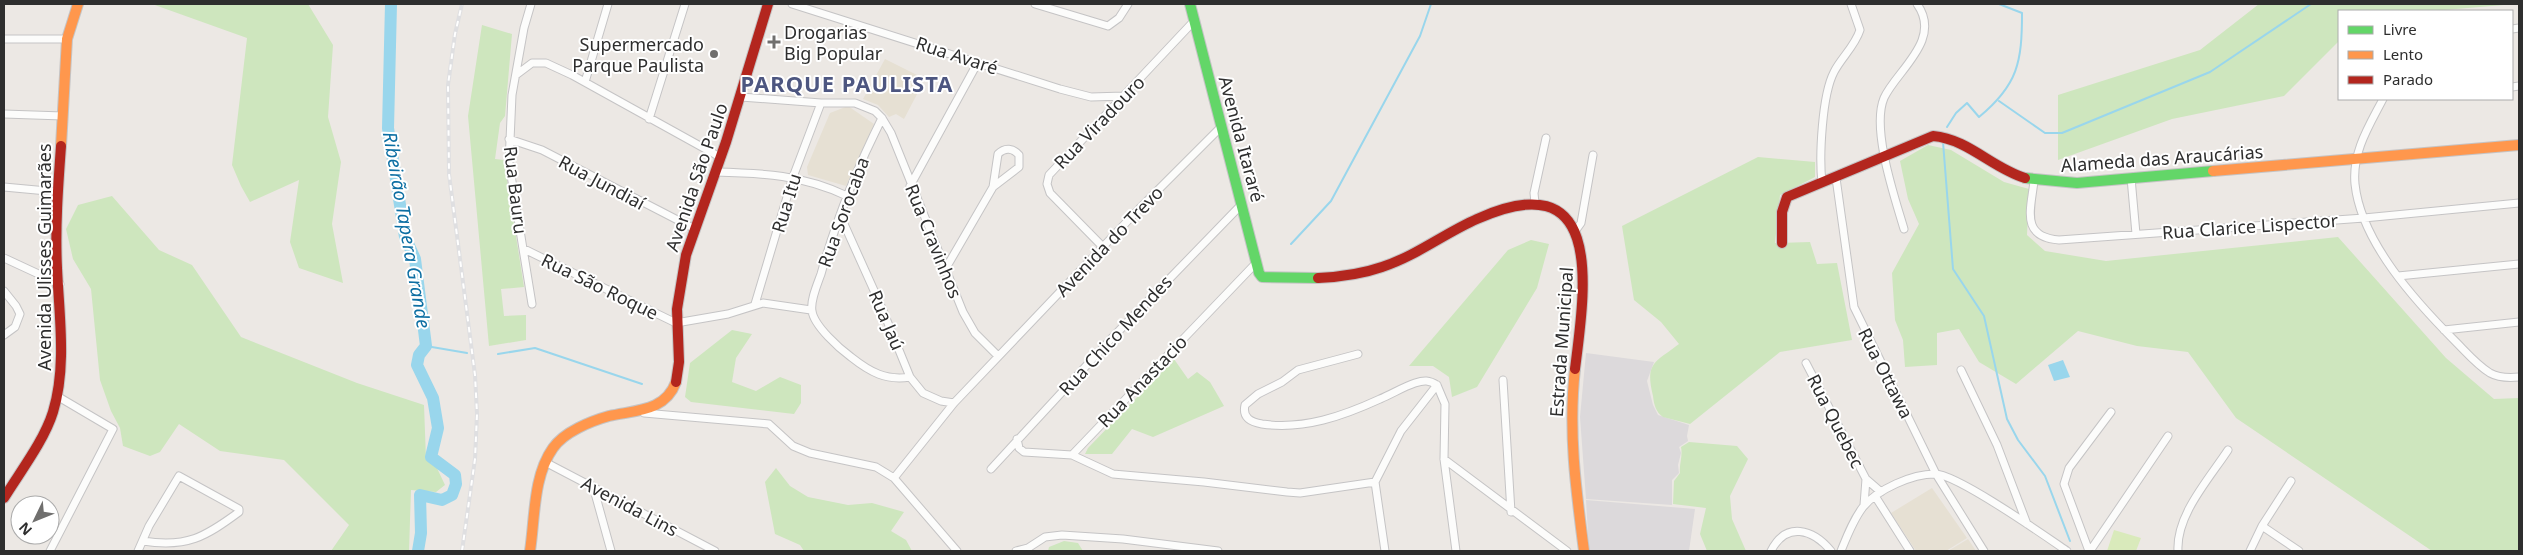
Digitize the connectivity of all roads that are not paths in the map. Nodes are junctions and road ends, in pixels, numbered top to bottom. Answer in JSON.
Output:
{"nodes":[{"id":1,"x":78,"y":4,"type":"edge"},
{"id":2,"x":530,"y":4,"type":"edge"},
{"id":3,"x":608,"y":4,"type":"edge"},
{"id":4,"x":685,"y":4,"type":"edge"},
{"id":5,"x":768,"y":4,"type":"edge"},
{"id":6,"x":792,"y":4,"type":"edge"},
{"id":7,"x":1035,"y":4,"type":"edge"},
{"id":8,"x":1128,"y":4,"type":"edge"},
{"id":9,"x":1190,"y":4,"type":"edge"},
{"id":10,"x":1851,"y":4,"type":"edge"},
{"id":11,"x":1917,"y":4,"type":"edge"},
{"id":12,"x":1194,"y":21,"type":"junction"},
{"id":13,"x":4,"y":39,"type":"edge"},
{"id":14,"x":67,"y":39,"type":"junction"},
{"id":15,"x":978,"y":62,"type":"junction"},
{"id":16,"x":516,"y":75,"type":"junction"},
{"id":17,"x":585,"y":82,"type":"junction"},
{"id":18,"x":740,"y":96,"type":"junction"},
{"id":19,"x":1124,"y":96,"type":"junction"},
{"id":20,"x":2383,"y":100,"type":"edge"},
{"id":21,"x":821,"y":103,"type":"junction"},
{"id":22,"x":4,"y":114,"type":"edge"},
{"id":23,"x":63,"y":116,"type":"junction"},
{"id":24,"x":882,"y":118,"type":"junction"},
{"id":25,"x":649,"y":119,"type":"junction"},
{"id":26,"x":1221,"y":127,"type":"junction"},
{"id":27,"x":1546,"y":138,"type":"dead end"},
{"id":28,"x":509,"y":139,"type":"junction"},
{"id":29,"x":2519,"y":145,"type":"edge"},
{"id":30,"x":1594,"y":155,"type":"dead end"},
{"id":31,"x":1885,"y":156,"type":"junction"},
{"id":32,"x":720,"y":157,"type":"junction"},
{"id":33,"x":2355,"y":160,"type":"junction"},
{"id":34,"x":715,"y":172,"type":"junction"},
{"id":35,"x":793,"y":176,"type":"junction"},
{"id":36,"x":1836,"y":178,"type":"junction"},
{"id":37,"x":2131,"y":178,"type":"junction"},
{"id":38,"x":2034,"y":181,"type":"junction"},
{"id":39,"x":1822,"y":183,"type":"junction"},
{"id":40,"x":910,"y":186,"type":"junction"},
{"id":41,"x":4,"y":187,"type":"edge"},
{"id":42,"x":993,"y":187,"type":"junction"},
{"id":43,"x":58,"y":192,"type":"junction"},
{"id":44,"x":847,"y":196,"type":"junction"},
{"id":45,"x":1536,"y":203,"type":"junction"},
{"id":46,"x":2519,"y":203,"type":"edge"},
{"id":47,"x":1242,"y":204,"type":"junction"},
{"id":48,"x":840,"y":215,"type":"junction"},
{"id":49,"x":2364,"y":218,"type":"junction"},
{"id":50,"x":693,"y":228,"type":"junction"},
{"id":51,"x":1904,"y":229,"type":"dead end"},
{"id":52,"x":1576,"y":230,"type":"junction"},
{"id":53,"x":2136,"y":234,"type":"junction"},
{"id":54,"x":1782,"y":243,"type":"dead end"},
{"id":55,"x":1103,"y":247,"type":"junction"},
{"id":56,"x":524,"y":249,"type":"junction"},
{"id":57,"x":4,"y":258,"type":"edge"},
{"id":58,"x":1257,"y":262,"type":"junction"},
{"id":59,"x":2519,"y":264,"type":"edge"},
{"id":60,"x":946,"y":268,"type":"junction"},
{"id":61,"x":2398,"y":276,"type":"junction"},
{"id":62,"x":1268,"y":278,"type":"joint"},
{"id":63,"x":60,"y":284,"type":"junction"},
{"id":64,"x":4,"y":291,"type":"edge"},
{"id":65,"x":532,"y":304,"type":"dead end"},
{"id":66,"x":755,"y":304,"type":"junction"},
{"id":67,"x":811,"y":310,"type":"junction"},
{"id":68,"x":2519,"y":322,"type":"edge"},
{"id":69,"x":676,"y":323,"type":"junction"},
{"id":70,"x":2444,"y":330,"type":"junction"},
{"id":71,"x":4,"y":335,"type":"edge"},
{"id":72,"x":1358,"y":354,"type":"dead end"},
{"id":73,"x":998,"y":356,"type":"junction"},
{"id":74,"x":1806,"y":363,"type":"dead end"},
{"id":75,"x":1961,"y":370,"type":"dead end"},
{"id":76,"x":910,"y":377,"type":"junction"},
{"id":77,"x":2519,"y":377,"type":"edge"},
{"id":78,"x":1503,"y":380,"type":"dead end"},
{"id":79,"x":1437,"y":385,"type":"junction"},
{"id":80,"x":57,"y":396,"type":"junction"},
{"id":81,"x":954,"y":403,"type":"junction"},
{"id":82,"x":643,"y":412,"type":"junction"},
{"id":83,"x":2111,"y":412,"type":"dead end"},
{"id":84,"x":2168,"y":436,"type":"dead end"},
{"id":85,"x":1018,"y":439,"type":"junction"},
{"id":86,"x":2228,"y":450,"type":"dead end"},
{"id":87,"x":1072,"y":455,"type":"junction"},
{"id":88,"x":1444,"y":460,"type":"junction"},
{"id":89,"x":545,"y":462,"type":"junction"},
{"id":90,"x":991,"y":469,"type":"dead end"},
{"id":91,"x":1936,"y":474,"type":"junction"},
{"id":92,"x":894,"y":478,"type":"junction"},
{"id":93,"x":1866,"y":479,"type":"junction"},
{"id":94,"x":2291,"y":481,"type":"dead end"},
{"id":95,"x":1375,"y":482,"type":"junction"},
{"id":96,"x":593,"y":486,"type":"junction"},
{"id":97,"x":1878,"y":494,"type":"junction"},
{"id":98,"x":4,"y":498,"type":"edge"},
{"id":99,"x":1864,"y":505,"type":"junction"},
{"id":100,"x":1511,"y":512,"type":"junction"},
{"id":101,"x":2028,"y":524,"type":"junction"},
{"id":102,"x":2262,"y":526,"type":"junction"},
{"id":103,"x":143,"y":541,"type":"junction"},
{"id":104,"x":2057,"y":548,"type":"edge"},
{"id":105,"x":50,"y":551,"type":"edge"},
{"id":106,"x":138,"y":551,"type":"edge"},
{"id":107,"x":530,"y":551,"type":"edge"},
{"id":108,"x":611,"y":551,"type":"edge"},
{"id":109,"x":715,"y":551,"type":"edge"},
{"id":110,"x":957,"y":551,"type":"edge"},
{"id":111,"x":1016,"y":551,"type":"edge"},
{"id":112,"x":1218,"y":551,"type":"edge"},
{"id":113,"x":1385,"y":551,"type":"edge"},
{"id":114,"x":1456,"y":551,"type":"edge"},
{"id":115,"x":1567,"y":551,"type":"edge"},
{"id":116,"x":1584,"y":551,"type":"edge"},
{"id":117,"x":1771,"y":551,"type":"edge"},
{"id":118,"x":1831,"y":551,"type":"edge"},
{"id":119,"x":1841,"y":551,"type":"edge"},
{"id":120,"x":1910,"y":551,"type":"edge"},
{"id":121,"x":1984,"y":551,"type":"edge"},
{"id":122,"x":2067,"y":551,"type":"edge"},
{"id":123,"x":2090,"y":551,"type":"edge"},
{"id":124,"x":2178,"y":551,"type":"edge"},
{"id":125,"x":2250,"y":551,"type":"edge"},
{"id":126,"x":2299,"y":551,"type":"edge"}],
"edges":[{"from":1,"to":14,"type":"main road","name":"Avenida Ulisses Guimarães"},
{"from":2,"to":16,"type":"street","name":"Rua Bauru"},
{"from":3,"to":17,"type":"street"},
{"from":4,"to":25,"type":"street"},
{"from":5,"to":18,"type":"main road","name":"Avenida São Paulo"},
{"from":6,"to":15,"type":"street","name":"Rua Avaré"},
{"from":7,"to":8,"type":"street"},
{"from":9,"to":12,"type":"main road","name":"Avenida Itararé"},
{"from":10,"to":39,"type":"street"},
{"from":11,"to":31,"type":"street"},
{"from":12,"to":19,"type":"street","name":"Rua Viradouro"},
{"from":12,"to":26,"type":"main road","name":"Avenida Itararé"},
{"from":13,"to":14,"type":"street"},
{"from":14,"to":23,"type":"main road","name":"Avenida Ulisses Guimarães"},
{"from":15,"to":19,"type":"street","name":"Rua Avaré"},
{"from":15,"to":40,"type":"street"},
{"from":16,"to":17,"type":"street"},
{"from":16,"to":28,"type":"street","name":"Rua Bauru"},
{"from":17,"to":25,"type":"street"},
{"from":18,"to":21,"type":"street"},
{"from":18,"to":32,"type":"main road","name":"Avenida São Paulo"},
{"from":19,"to":55,"type":"street","name":"Rua Viradouro"},
{"from":20,"to":33,"type":"street"},
{"from":21,"to":24,"type":"street"},
{"from":21,"to":35,"type":"street","name":"Rua Itu"},
{"from":22,"to":23,"type":"street"},
{"from":23,"to":43,"type":"main road","name":"Avenida Ulisses Guimarães"},
{"from":24,"to":40,"type":"street","name":"Rua Cravinhos"},
{"from":24,"to":44,"type":"street","name":"Rua Sorocaba"},
{"from":25,"to":32,"type":"street"},
{"from":26,"to":47,"type":"main road","name":"Avenida Itararé"},
{"from":26,"to":55,"type":"street","name":"Avenida do Trevo"},
{"from":27,"to":45,"type":"street"},
{"from":28,"to":50,"type":"street","name":"Rua Jundiaí"},
{"from":28,"to":56,"type":"street","name":"Rua Bauru"},
{"from":29,"to":33,"type":"main road","name":"Alameda das Araucárias"},
{"from":30,"to":52,"type":"street"},
{"from":31,"to":36,"type":"main road","name":"Alameda das Araucárias"},
{"from":31,"to":38,"type":"main road","name":"Alameda das Araucárias"},
{"from":31,"to":51,"type":"street"},
{"from":32,"to":34,"type":"main road","name":"Avenida São Paulo"},
{"from":33,"to":37,"type":"main road","name":"Alameda das Araucárias"},
{"from":33,"to":49,"type":"street"},
{"from":34,"to":35,"type":"street"},
{"from":34,"to":50,"type":"main road","name":"Avenida São Paulo"},
{"from":35,"to":44,"type":"street"},
{"from":35,"to":66,"type":"street","name":"Rua Itu"},
{"from":36,"to":39,"type":"main road","name":"Alameda das Araucárias"},
{"from":36,"to":91,"type":"street","name":"Rua Ottawa"},
{"from":37,"to":38,"type":"main road","name":"Alameda das Araucárias"},
{"from":37,"to":53,"type":"street"},
{"from":38,"to":53,"type":"street","name":"Rua Clarice Lispector"},
{"from":39,"to":54,"type":"main road","name":"Alameda das Araucárias"},
{"from":40,"to":60,"type":"street","name":"Rua Cravinhos"},
{"from":41,"to":43,"type":"street"},
{"from":42,"to":42,"type":"street"},
{"from":42,"to":60,"type":"street"},
{"from":43,"to":63,"type":"main road","name":"Avenida Ulisses Guimarães"},
{"from":44,"to":48,"type":"street","name":"Rua Sorocaba"},
{"from":45,"to":52,"type":"main road","name":"Estrada Municipal"},
{"from":45,"to":62,"type":"main road","name":"Estrada Municipal"},
{"from":46,"to":49,"type":"street","name":"Rua Clarice Lispector"},
{"from":47,"to":58,"type":"main road","name":"Avenida Itararé"},
{"from":47,"to":85,"type":"street","name":"Rua Chico Mendes"},
{"from":48,"to":67,"type":"street","name":"Rua Sorocaba"},
{"from":48,"to":76,"type":"street","name":"Rua Jaú"},
{"from":49,"to":53,"type":"street","name":"Rua Clarice Lispector"},
{"from":49,"to":61,"type":"street"},
{"from":50,"to":69,"type":"main road","name":"Avenida São Paulo"},
{"from":52,"to":116,"type":"main road","name":"Estrada Municipal"},
{"from":55,"to":73,"type":"street","name":"Avenida do Trevo"},
{"from":56,"to":65,"type":"street","name":"Rua Bauru"},
{"from":56,"to":69,"type":"street","name":"Rua São Roque"},
{"from":57,"to":63,"type":"street"},
{"from":58,"to":62,"type":"main road","name":"Avenida Itararé"},
{"from":58,"to":87,"type":"street","name":"Rua Anastacio"},
{"from":59,"to":61,"type":"street"},
{"from":60,"to":73,"type":"street","name":"Rua Cravinhos"},
{"from":61,"to":70,"type":"street"},
{"from":63,"to":80,"type":"main road","name":"Avenida Ulisses Guimarães"},
{"from":64,"to":71,"type":"street"},
{"from":66,"to":67,"type":"street"},
{"from":66,"to":69,"type":"street"},
{"from":67,"to":76,"type":"street"},
{"from":68,"to":70,"type":"street"},
{"from":69,"to":82,"type":"main road","name":"Avenida São Paulo"},
{"from":70,"to":77,"type":"street"},
{"from":72,"to":79,"type":"street"},
{"from":73,"to":81,"type":"street","name":"Avenida do Trevo"},
{"from":74,"to":93,"type":"street","name":"Rua Quebec"},
{"from":75,"to":101,"type":"street"},
{"from":76,"to":81,"type":"street","name":"Rua Jaú"},
{"from":78,"to":100,"type":"street"},
{"from":79,"to":88,"type":"street"},
{"from":79,"to":95,"type":"street"},
{"from":80,"to":98,"type":"main road","name":"Avenida Ulisses Guimarães"},
{"from":80,"to":105,"type":"street"},
{"from":81,"to":92,"type":"street","name":"Avenida do Trevo"},
{"from":82,"to":89,"type":"main road","name":"Avenida São Paulo"},
{"from":82,"to":92,"type":"street"},
{"from":83,"to":123,"type":"street"},
{"from":84,"to":123,"type":"street"},
{"from":85,"to":87,"type":"street"},
{"from":85,"to":90,"type":"street","name":"Rua Chico Mendes"},
{"from":86,"to":124,"type":"street"},
{"from":87,"to":95,"type":"street"},
{"from":88,"to":100,"type":"street"},
{"from":88,"to":114,"type":"street"},
{"from":89,"to":96,"type":"street","name":"Avenida Lins"},
{"from":89,"to":107,"type":"main road","name":"Avenida São Paulo"},
{"from":91,"to":97,"type":"street"},
{"from":91,"to":101,"type":"street"},
{"from":91,"to":121,"type":"street","name":"Rua Ottawa"},
{"from":92,"to":110,"type":"street"},
{"from":93,"to":97,"type":"street","name":"Rua Quebec"},
{"from":93,"to":99,"type":"street","name":"Rua Quebec"},
{"from":94,"to":102,"type":"street"},
{"from":95,"to":113,"type":"street"},
{"from":96,"to":108,"type":"street"},
{"from":96,"to":109,"type":"street","name":"Avenida Lins"},
{"from":97,"to":99,"type":"street"},
{"from":97,"to":120,"type":"street","name":"Rua Quebec"},
{"from":99,"to":119,"type":"street"},
{"from":100,"to":115,"type":"street"},
{"from":101,"to":104,"type":"street"},
{"from":102,"to":125,"type":"street"},
{"from":102,"to":126,"type":"street"},
{"from":103,"to":103,"type":"street"},
{"from":103,"to":106,"type":"street"},
{"from":104,"to":122,"type":"street"},
{"from":111,"to":112,"type":"street"},
{"from":117,"to":118,"type":"street"}]}
